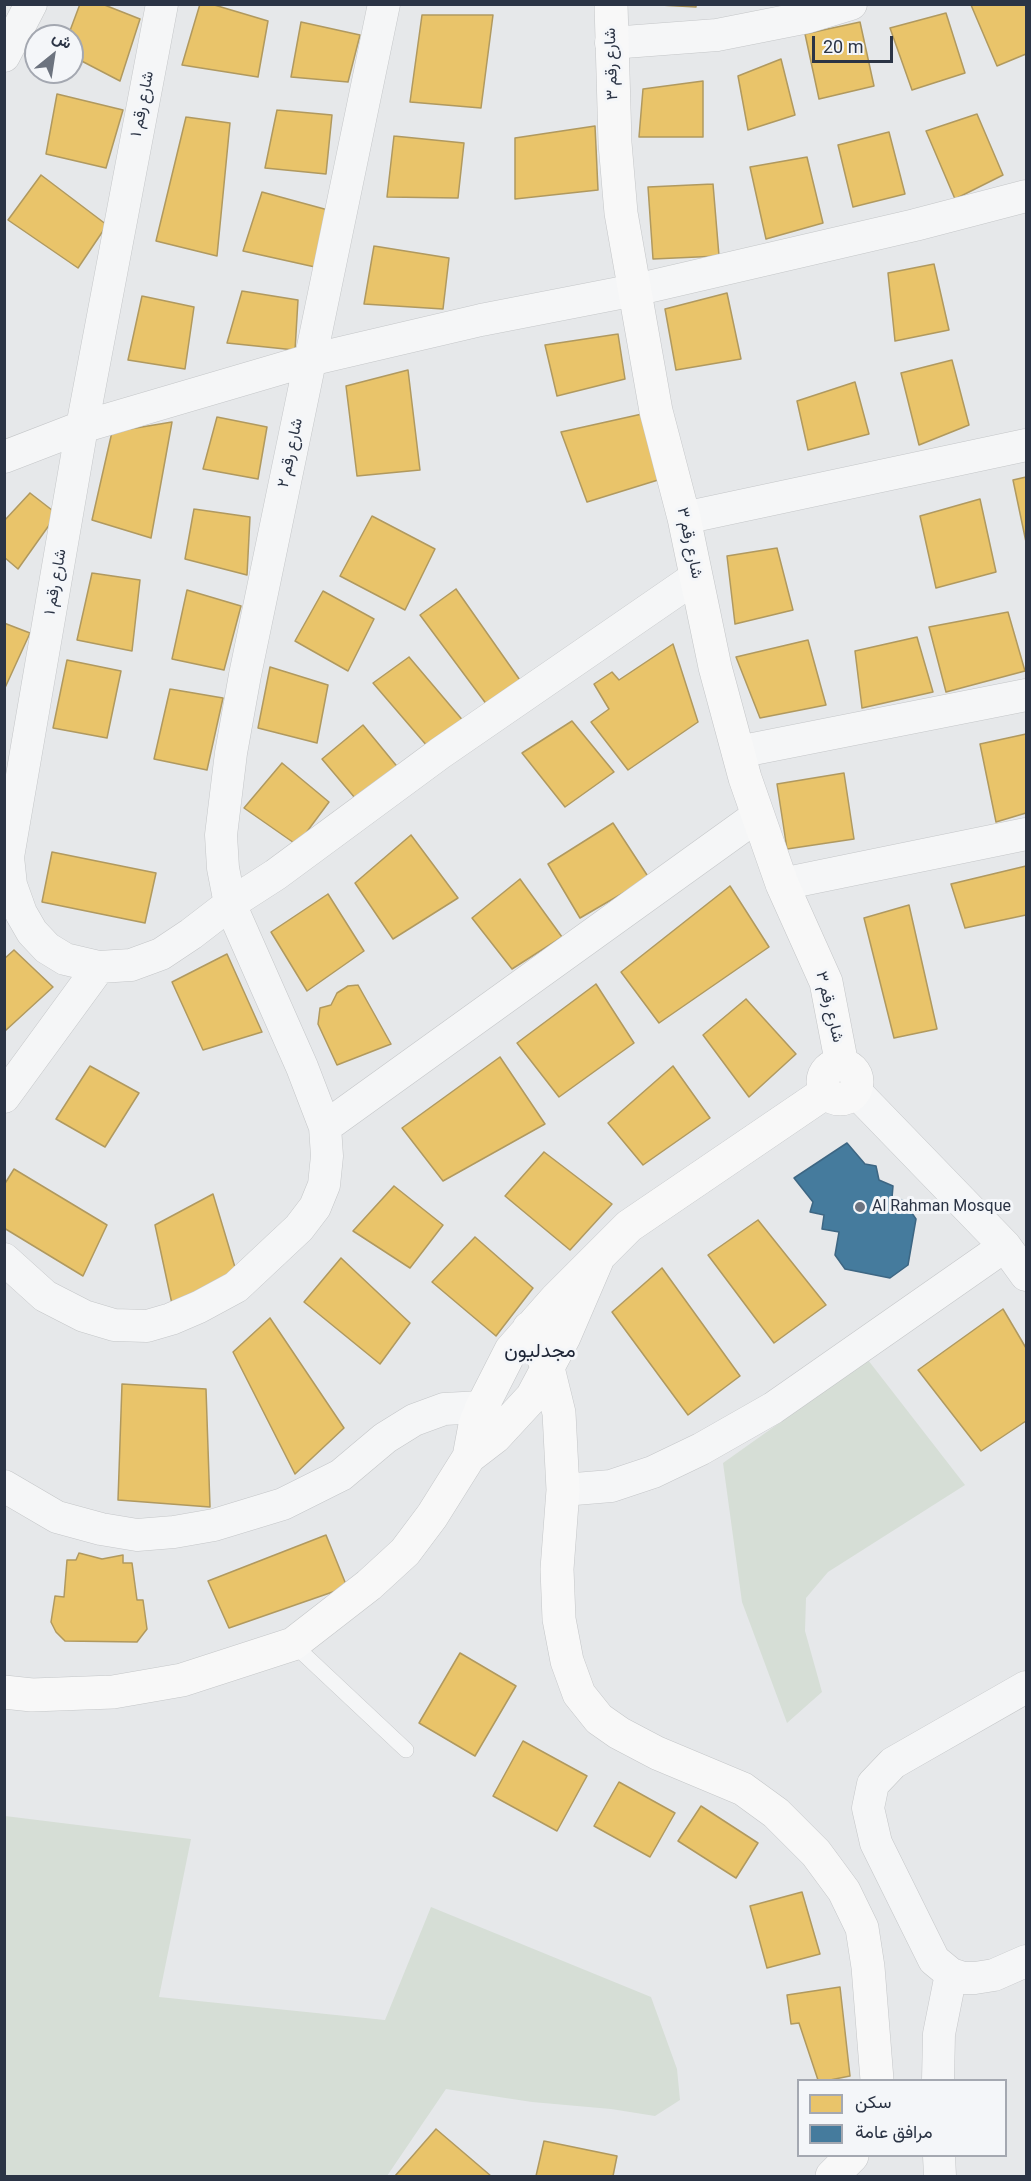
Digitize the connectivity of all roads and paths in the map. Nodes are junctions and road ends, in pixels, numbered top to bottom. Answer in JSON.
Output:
{"nodes":[{"id":1,"x":31,"y":4,"type":"edge"},
{"id":2,"x":162,"y":4,"type":"edge"},
{"id":3,"x":384,"y":4,"type":"edge"},
{"id":4,"x":611,"y":4,"type":"edge"},
{"id":5,"x":851,"y":4,"type":"edge"},
{"id":6,"x":611,"y":43,"type":"junction"},
{"id":7,"x":4,"y":56,"type":"edge"},
{"id":8,"x":1026,"y":196,"type":"edge"},
{"id":9,"x":634,"y":290,"type":"junction"},
{"id":10,"x":310,"y":360,"type":"junction"},
{"id":11,"x":82,"y":426,"type":"junction"},
{"id":12,"x":1026,"y":445,"type":"edge"},
{"id":13,"x":4,"y":457,"type":"edge"},
{"id":14,"x":684,"y":518,"type":"junction"},
{"id":15,"x":696,"y":576,"type":"junction"},
{"id":16,"x":1026,"y":695,"type":"edge"},
{"id":17,"x":738,"y":752,"type":"junction"},
{"id":18,"x":757,"y":816,"type":"junction"},
{"id":19,"x":1026,"y":834,"type":"edge"},
{"id":20,"x":782,"y":884,"type":"junction"},
{"id":21,"x":230,"y":903,"type":"junction"},
{"id":22,"x":99,"y":968,"type":"junction"},
{"id":23,"x":841,"y":1083,"type":"junction"},
{"id":24,"x":4,"y":1097,"type":"edge"},
{"id":25,"x":325,"y":1127,"type":"junction"},
{"id":26,"x":1005,"y":1246,"type":"junction"},
{"id":27,"x":598,"y":1258,"type":"junction"},
{"id":28,"x":4,"y":1259,"type":"edge"},
{"id":29,"x":1026,"y":1275,"type":"edge"},
{"id":30,"x":529,"y":1328,"type":"junction"},
{"id":31,"x":548,"y":1368,"type":"junction"},
{"id":32,"x":482,"y":1407,"type":"junction"},
{"id":33,"x":469,"y":1457,"type":"junction"},
{"id":34,"x":4,"y":1486,"type":"edge"},
{"id":35,"x":563,"y":1490,"type":"junction"},
{"id":36,"x":293,"y":1644,"type":"junction"},
{"id":37,"x":1026,"y":1687,"type":"edge"},
{"id":38,"x":4,"y":1692,"type":"edge"},
{"id":39,"x":406,"y":1750,"type":"dead end"},
{"id":40,"x":1026,"y":1961,"type":"edge"},
{"id":41,"x":951,"y":1974,"type":"junction"},
{"id":42,"x":877,"y":2079,"type":"edge"},
{"id":43,"x":938,"y":2079,"type":"edge"},
{"id":44,"x":851,"y":2157,"type":"edge"},
{"id":45,"x":939,"y":2157,"type":"edge"},
{"id":46,"x":831,"y":2176,"type":"edge"},
{"id":47,"x":940,"y":2176,"type":"edge"}],
"edges":[{"from":1,"to":7,"type":"street"},
{"from":2,"to":11,"type":"street","name":"شارع رقم ١"},
{"from":3,"to":10,"type":"street","name":"شارع رقم ٢"},
{"from":4,"to":6,"type":"street","name":"شارع رقم ٣"},
{"from":5,"to":6,"type":"street"},
{"from":6,"to":9,"type":"street","name":"شارع رقم ٣"},
{"from":8,"to":9,"type":"street"},
{"from":9,"to":10,"type":"street"},
{"from":9,"to":14,"type":"street","name":"شارع رقم ٣"},
{"from":10,"to":11,"type":"street"},
{"from":10,"to":21,"type":"street","name":"شارع رقم ٢"},
{"from":11,"to":13,"type":"street"},
{"from":11,"to":22,"type":"street","name":"شارع رقم ١"},
{"from":12,"to":14,"type":"street"},
{"from":14,"to":15,"type":"street","name":"شارع رقم ٣"},
{"from":15,"to":17,"type":"street","name":"شارع رقم ٣"},
{"from":15,"to":21,"type":"street","name":"شارع رقم ١"},
{"from":16,"to":17,"type":"street"},
{"from":17,"to":18,"type":"street","name":"شارع رقم ٣"},
{"from":18,"to":20,"type":"street","name":"شارع رقم ٣"},
{"from":18,"to":25,"type":"street"},
{"from":19,"to":20,"type":"street"},
{"from":20,"to":23,"type":"street","name":"شارع رقم ٣"},
{"from":21,"to":22,"type":"street","name":"شارع رقم ١"},
{"from":21,"to":25,"type":"street","name":"شارع رقم ٢"},
{"from":22,"to":24,"type":"street"},
{"from":23,"to":26,"type":"street"},
{"from":23,"to":27,"type":"street"},
{"from":25,"to":28,"type":"street","name":"شارع رقم ٢"},
{"from":26,"to":29,"type":"street"},
{"from":26,"to":35,"type":"street"},
{"from":27,"to":30,"type":"street"},
{"from":27,"to":31,"type":"street"},
{"from":30,"to":31,"type":"street"},
{"from":30,"to":32,"type":"street"},
{"from":31,"to":33,"type":"street"},
{"from":31,"to":35,"type":"street"},
{"from":32,"to":33,"type":"street"},
{"from":32,"to":34,"type":"street"},
{"from":33,"to":36,"type":"street"},
{"from":35,"to":42,"type":"street"},
{"from":36,"to":38,"type":"street"},
{"from":36,"to":39,"type":"lane"},
{"from":37,"to":41,"type":"street"},
{"from":40,"to":41,"type":"street"},
{"from":41,"to":43,"type":"street"},
{"from":44,"to":46,"type":"street"},
{"from":45,"to":47,"type":"street"}]}
